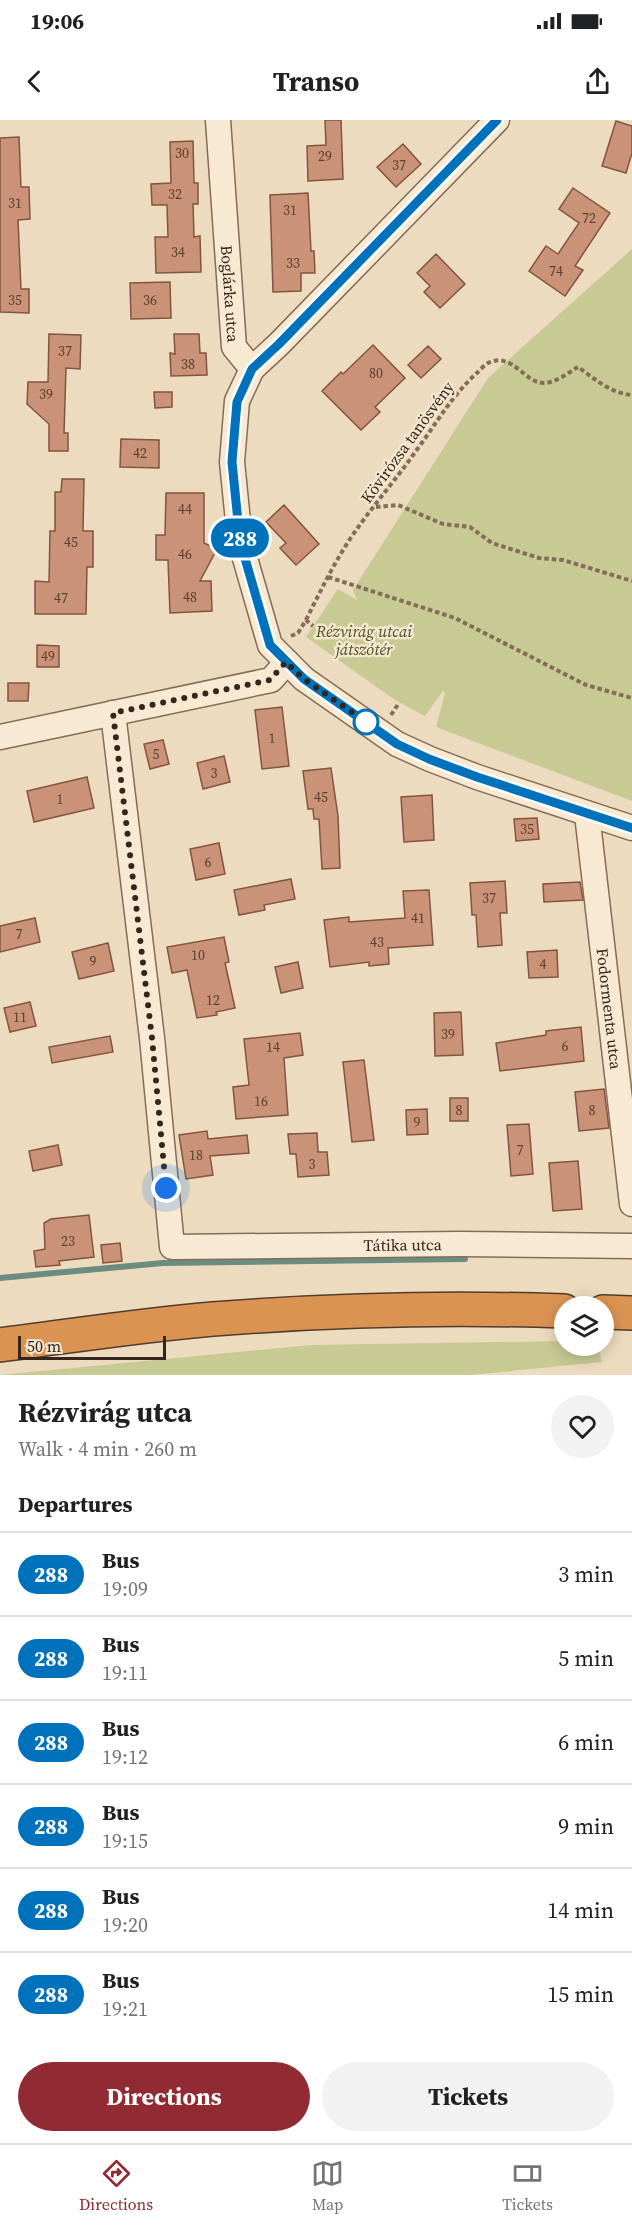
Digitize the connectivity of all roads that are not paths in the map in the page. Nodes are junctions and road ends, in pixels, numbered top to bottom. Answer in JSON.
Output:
{"nodes":[{"id":1,"x":218,"y":120,"type":"edge"},
{"id":2,"x":497,"y":120,"type":"edge"},
{"id":3,"x":252,"y":369,"type":"junction"},
{"id":4,"x":286,"y":662,"type":"junction"},
{"id":5,"x":113,"y":713,"type":"junction"},
{"id":6,"x":0,"y":737,"type":"edge"},
{"id":7,"x":587,"y":814,"type":"junction"},
{"id":8,"x":632,"y":828,"type":"edge"},
{"id":9,"x":632,"y":1204,"type":"edge"},
{"id":10,"x":632,"y":1246,"type":"edge"},
{"id":11,"x":554,"y":1311,"type":"edge"},
{"id":12,"x":614,"y":1313,"type":"edge"},
{"id":13,"x":632,"y":1314,"type":"edge"},
{"id":14,"x":0,"y":1345,"type":"edge"}],
"edges":[{"from":1,"to":3,"type":"street","name":"Boglárka utca"},
{"from":2,"to":3,"type":"street"},
{"from":3,"to":4,"type":"street"},
{"from":4,"to":5,"type":"street"},
{"from":4,"to":7,"type":"street"},
{"from":5,"to":6,"type":"street"},
{"from":5,"to":10,"type":"street","name":"Tátika utca"},
{"from":7,"to":8,"type":"street"},
{"from":7,"to":9,"type":"street","name":"Fodormenta utca"},
{"from":11,"to":14,"type":"highway"},
{"from":12,"to":13,"type":"highway"}]}
